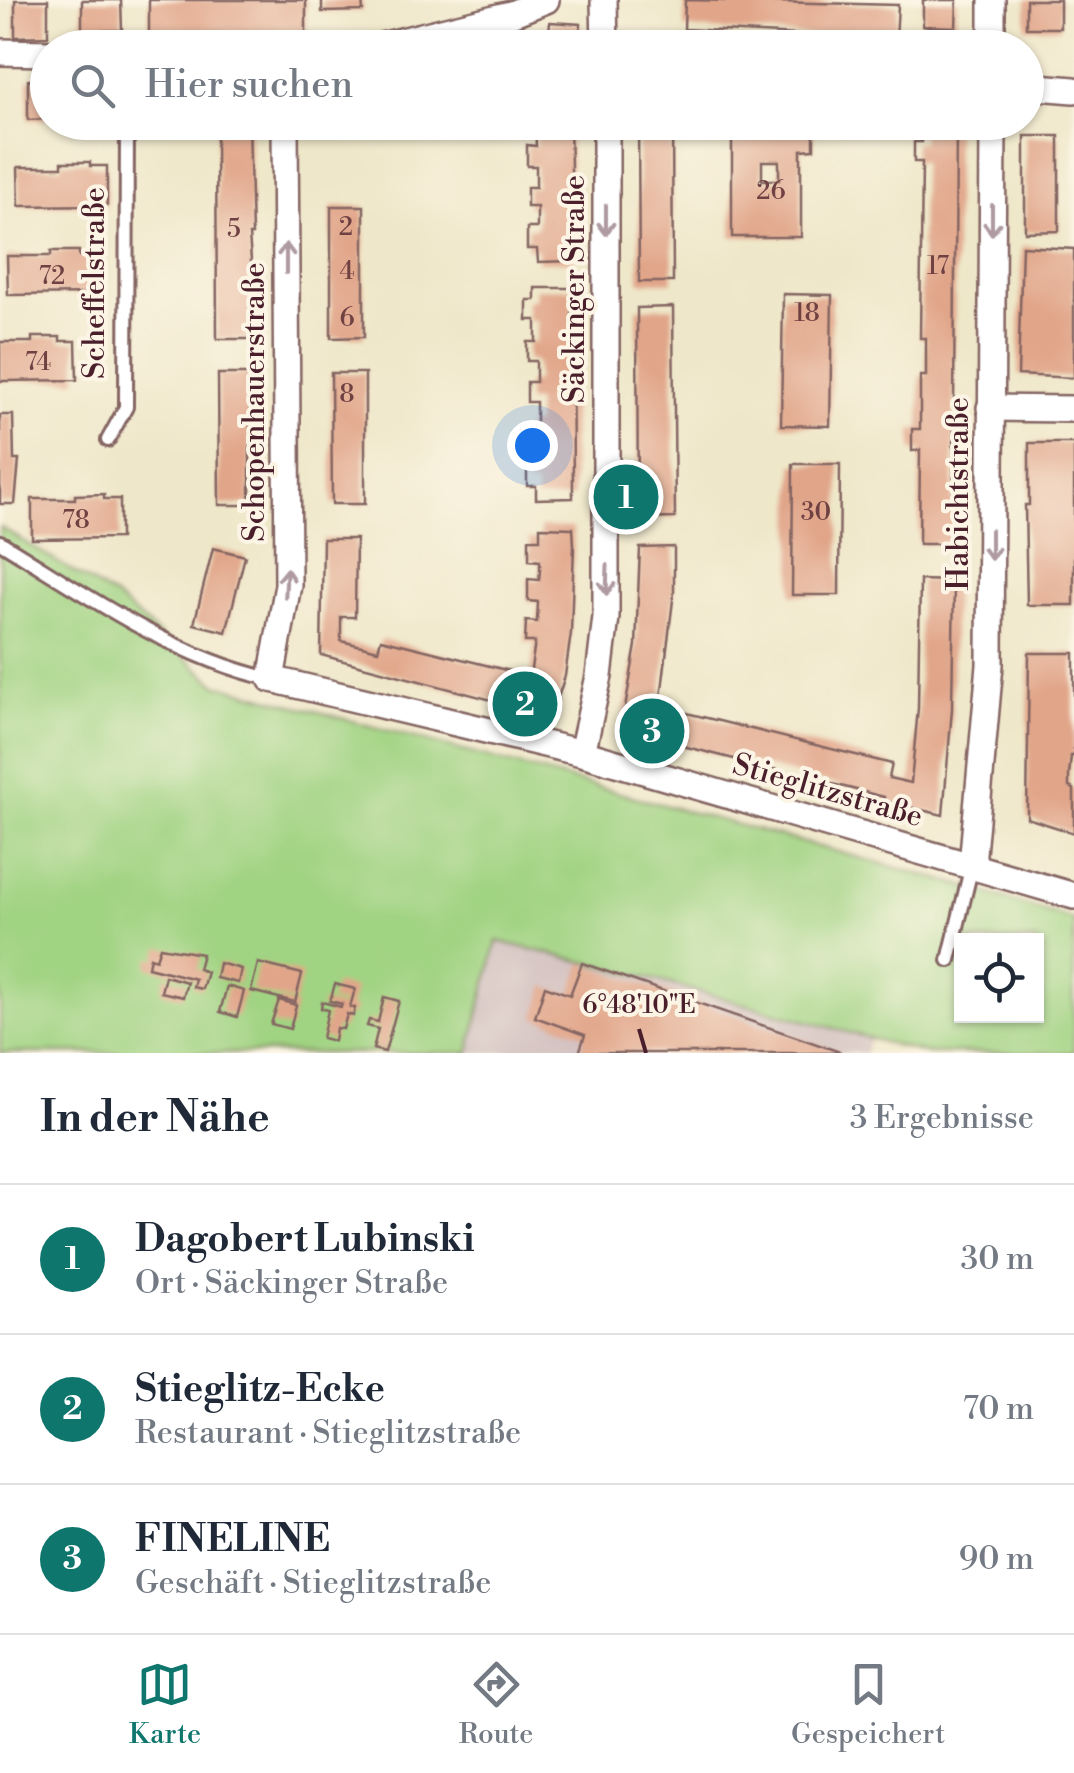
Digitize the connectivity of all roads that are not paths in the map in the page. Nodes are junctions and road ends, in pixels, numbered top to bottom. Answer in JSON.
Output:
{"nodes":[{"id":1,"x":546,"y":0,"type":"edge"},
{"id":2,"x":604,"y":0,"type":"edge"},
{"id":3,"x":992,"y":0,"type":"edge"},
{"id":4,"x":446,"y":30,"type":"edge"},
{"id":5,"x":605,"y":30,"type":"edge"},
{"id":6,"x":992,"y":30,"type":"edge"},
{"id":7,"x":0,"y":52,"type":"edge"},
{"id":8,"x":30,"y":53,"type":"edge"},
{"id":9,"x":1044,"y":88,"type":"edge"},
{"id":10,"x":1074,"y":90,"type":"edge"},
{"id":11,"x":127,"y":140,"type":"edge"},
{"id":12,"x":284,"y":140,"type":"edge"},
{"id":13,"x":606,"y":140,"type":"edge"},
{"id":14,"x":992,"y":140,"type":"edge"},
{"id":15,"x":990,"y":408,"type":"junction"},
{"id":16,"x":1074,"y":409,"type":"edge"},
{"id":17,"x":108,"y":440,"type":"dead end"},
{"id":18,"x":0,"y":542,"type":"edge"},
{"id":19,"x":271,"y":679,"type":"junction"},
{"id":20,"x":582,"y":753,"type":"junction"},
{"id":21,"x":972,"y":866,"type":"junction"},
{"id":22,"x":1074,"y":896,"type":"edge"},
{"id":23,"x":950,"y":960,"type":"dead end"}],
"edges":[{"from":1,"to":4,"type":"street"},
{"from":2,"to":5,"type":"street"},
{"from":3,"to":6,"type":"street"},
{"from":7,"to":8,"type":"street"},
{"from":9,"to":10,"type":"street"},
{"from":11,"to":17,"type":"lane","name":"Scheffelstraße"},
{"from":19,"to":12,"type":"street","name":"Schopenhauerstraße","one_way":true},
{"from":13,"to":20,"type":"street","name":"Säckinger Straße","one_way":true},
{"from":14,"to":15,"type":"street","name":"Habichtstraße","one_way":true},
{"from":15,"to":16,"type":"street"},
{"from":15,"to":21,"type":"street","name":"Habichtstraße","one_way":true},
{"from":18,"to":19,"type":"lane"},
{"from":19,"to":20,"type":"street","name":"Stieglitzstraße"},
{"from":20,"to":21,"type":"street","name":"Stieglitzstraße"},
{"from":21,"to":22,"type":"street","name":"Stieglitzstraße"},
{"from":21,"to":23,"type":"lane"}]}
